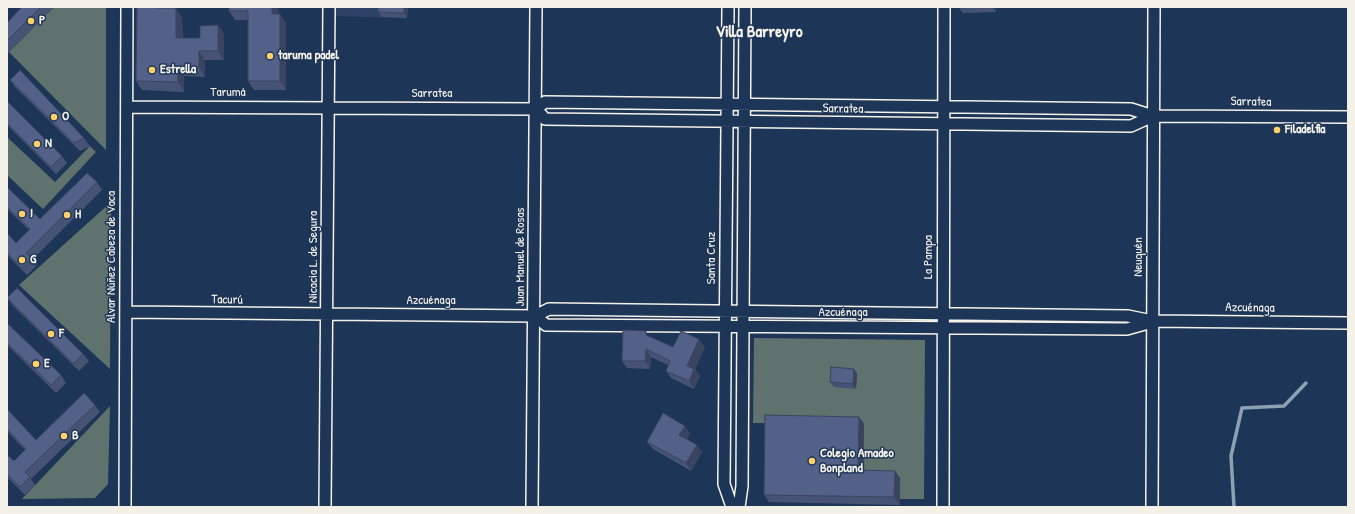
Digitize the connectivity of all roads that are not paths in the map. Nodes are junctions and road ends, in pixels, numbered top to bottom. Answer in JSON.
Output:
{"nodes":[{"id":1,"x":127,"y":7,"type":"edge"},
{"id":2,"x":329,"y":7,"type":"edge"},
{"id":3,"x":536,"y":7,"type":"edge"},
{"id":4,"x":728,"y":7,"type":"edge"},
{"id":5,"x":745,"y":7,"type":"edge"},
{"id":6,"x":944,"y":7,"type":"edge"},
{"id":7,"x":1154,"y":7,"type":"edge"},
{"id":8,"x":728,"y":104,"type":"junction"},
{"id":9,"x":744,"y":105,"type":"junction"},
{"id":10,"x":127,"y":106,"type":"junction"},
{"id":11,"x":328,"y":107,"type":"junction"},
{"id":12,"x":944,"y":107,"type":"junction"},
{"id":13,"x":536,"y":109,"type":"junction"},
{"id":14,"x":1153,"y":116,"type":"junction"},
{"id":15,"x":1348,"y":117,"type":"edge"},
{"id":16,"x":727,"y":121,"type":"junction"},
{"id":17,"x":744,"y":121,"type":"junction"},
{"id":18,"x":944,"y":124,"type":"junction"},
{"id":19,"x":726,"y":311,"type":"junction"},
{"id":20,"x":743,"y":311,"type":"junction"},
{"id":21,"x":126,"y":312,"type":"junction"},
{"id":22,"x":943,"y":314,"type":"junction"},
{"id":23,"x":327,"y":315,"type":"junction"},
{"id":24,"x":534,"y":316,"type":"junction"},
{"id":25,"x":1152,"y":321,"type":"junction"},
{"id":26,"x":1348,"y":323,"type":"edge"},
{"id":27,"x":726,"y":326,"type":"junction"},
{"id":28,"x":743,"y":327,"type":"junction"},
{"id":29,"x":942,"y":328,"type":"junction"},
{"id":30,"x":125,"y":507,"type":"edge"},
{"id":31,"x":325,"y":507,"type":"edge"},
{"id":32,"x":532,"y":507,"type":"edge"},
{"id":33,"x":732,"y":507,"type":"edge"},
{"id":34,"x":739,"y":507,"type":"edge"},
{"id":35,"x":943,"y":507,"type":"edge"},
{"id":36,"x":1152,"y":507,"type":"edge"}],
"edges":[{"from":1,"to":10,"type":"street","name":"Alvar Núñez Cabeza de Vaca"},
{"from":2,"to":11,"type":"street","name":"Nicacia L. de Segura"},
{"from":3,"to":13,"type":"street","name":"Juan Manuel de Rosas"},
{"from":4,"to":8,"type":"street","name":"Santa Cruz"},
{"from":5,"to":9,"type":"street"},
{"from":6,"to":12,"type":"street","name":"La Pampa"},
{"from":7,"to":14,"type":"street","name":"Neuquén"},
{"from":8,"to":9,"type":"street","name":"Sarratea"},
{"from":8,"to":13,"type":"street","name":"Sarratea"},
{"from":8,"to":16,"type":"street","name":"Santa Cruz"},
{"from":9,"to":12,"type":"street","name":"Sarratea"},
{"from":9,"to":17,"type":"street"},
{"from":10,"to":11,"type":"street","name":"Tarumá"},
{"from":10,"to":21,"type":"street","name":"Alvar Núñez Cabeza de Vaca"},
{"from":11,"to":13,"type":"street","name":"Sarratea"},
{"from":11,"to":23,"type":"street","name":"Nicacia L. de Segura"},
{"from":12,"to":14,"type":"street","name":"Sarratea"},
{"from":12,"to":18,"type":"street","name":"La Pampa"},
{"from":13,"to":16,"type":"street","name":"Sarratea"},
{"from":13,"to":24,"type":"street","name":"Juan Manuel de Rosas"},
{"from":14,"to":15,"type":"street","name":"Sarratea"},
{"from":14,"to":18,"type":"street","name":"Sarratea"},
{"from":14,"to":25,"type":"street","name":"Neuquén"},
{"from":16,"to":17,"type":"street","name":"Sarratea"},
{"from":16,"to":19,"type":"street","name":"Santa Cruz"},
{"from":17,"to":18,"type":"street","name":"Sarratea"},
{"from":17,"to":20,"type":"street"},
{"from":18,"to":22,"type":"street","name":"La Pampa"},
{"from":19,"to":20,"type":"street","name":"Azcuénaga"},
{"from":19,"to":24,"type":"street","name":"Azcuénaga"},
{"from":19,"to":27,"type":"street","name":"Santa Cruz"},
{"from":20,"to":22,"type":"street","name":"Azcuénaga"},
{"from":20,"to":28,"type":"street"},
{"from":21,"to":23,"type":"street","name":"Tacurú"},
{"from":21,"to":30,"type":"street","name":"Alvar Núñez Cabeza de Vaca"},
{"from":22,"to":25,"type":"street","name":"Azcuénaga"},
{"from":22,"to":29,"type":"street","name":"La Pampa"},
{"from":23,"to":24,"type":"street","name":"Azcuénaga"},
{"from":23,"to":31,"type":"street","name":"Nicacia L. de Segura"},
{"from":24,"to":27,"type":"street","name":"Azcuénaga"},
{"from":24,"to":32,"type":"street","name":"Juan Manuel de Rosas"},
{"from":25,"to":26,"type":"street","name":"Azcuénaga"},
{"from":25,"to":29,"type":"street","name":"Azcuénaga"},
{"from":25,"to":36,"type":"street","name":"Neuquén"},
{"from":27,"to":28,"type":"street","name":"Azcuénaga"},
{"from":27,"to":33,"type":"street","name":"Santa Cruz"},
{"from":28,"to":29,"type":"street","name":"Azcuénaga"},
{"from":28,"to":34,"type":"street"},
{"from":29,"to":35,"type":"street","name":"La Pampa"}]}
